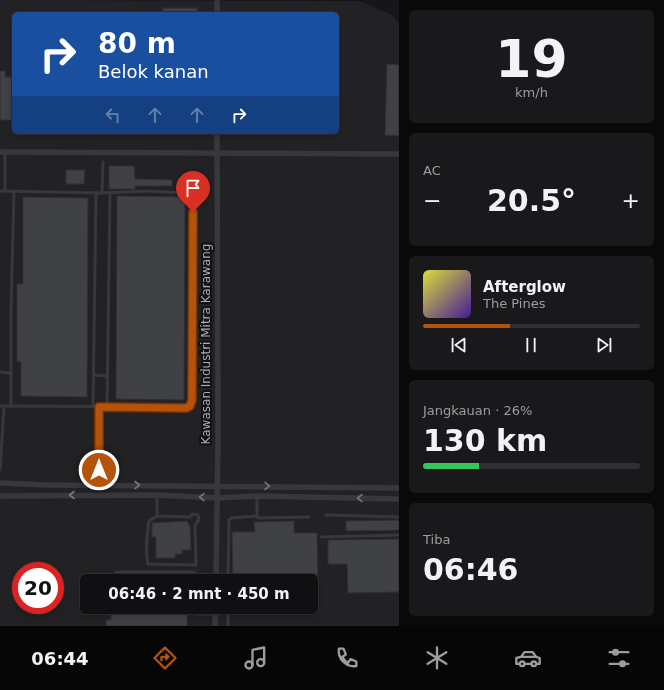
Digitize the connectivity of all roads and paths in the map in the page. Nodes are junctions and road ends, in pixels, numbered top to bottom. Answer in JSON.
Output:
{"nodes":[{"id":1,"x":216,"y":0,"type":"edge"},
{"id":2,"x":216,"y":12,"type":"edge"},
{"id":3,"x":217,"y":134,"type":"edge"},
{"id":4,"x":3,"y":152,"type":"edge"},
{"id":5,"x":216,"y":153,"type":"junction"},
{"id":6,"x":399,"y":154,"type":"edge"},
{"id":7,"x":103,"y":162,"type":"dead end"},
{"id":8,"x":0,"y":191,"type":"edge"},
{"id":9,"x":5,"y":191,"type":"junction"},
{"id":10,"x":14,"y":192,"type":"junction"},
{"id":11,"x":96,"y":192,"type":"junction"},
{"id":12,"x":102,"y":193,"type":"junction"},
{"id":13,"x":110,"y":193,"type":"junction"},
{"id":14,"x":0,"y":372,"type":"edge"},
{"id":15,"x":11,"y":373,"type":"junction"},
{"id":16,"x":94,"y":375,"type":"junction"},
{"id":17,"x":108,"y":376,"type":"junction"},
{"id":18,"x":93,"y":406,"type":"junction"},
{"id":19,"x":2,"y":407,"type":"edge"},
{"id":20,"x":11,"y":407,"type":"junction"},
{"id":21,"x":99,"y":407,"type":"junction"},
{"id":22,"x":107,"y":407,"type":"junction"},
{"id":23,"x":1,"y":444,"type":"edge"},
{"id":24,"x":0,"y":470,"type":"edge"},
{"id":25,"x":0,"y":483,"type":"edge"},
{"id":26,"x":99,"y":485,"type":"junction"},
{"id":27,"x":218,"y":486,"type":"junction"},
{"id":28,"x":399,"y":488,"type":"edge"},
{"id":29,"x":157,"y":495,"type":"junction"},
{"id":30,"x":0,"y":496,"type":"edge"},
{"id":31,"x":257,"y":496,"type":"junction"},
{"id":32,"x":218,"y":498,"type":"junction"},
{"id":33,"x":399,"y":499,"type":"edge"},
{"id":34,"x":157,"y":516,"type":"junction"},
{"id":35,"x":257,"y":516,"type":"junction"},
{"id":36,"x":326,"y":516,"type":"dead end"},
{"id":37,"x":399,"y":516,"type":"edge"},
{"id":38,"x":309,"y":517,"type":"dead end"},
{"id":39,"x":399,"y":535,"type":"edge"},
{"id":40,"x":321,"y":538,"type":"dead end"},
{"id":41,"x":116,"y":572,"type":"dead end"},
{"id":42,"x":195,"y":574,"type":"edge"},
{"id":43,"x":216,"y":574,"type":"edge"},
{"id":44,"x":228,"y":574,"type":"edge"},
{"id":45,"x":215,"y":614,"type":"edge"},
{"id":46,"x":228,"y":614,"type":"edge"},
{"id":47,"x":215,"y":626,"type":"edge"},
{"id":48,"x":228,"y":626,"type":"edge"}],
"edges":[{"from":1,"to":2,"type":"street"},
{"from":3,"to":5,"type":"street","name":"Kawasan Industri Mitra Karawang"},
{"from":4,"to":5,"type":"street"},
{"from":4,"to":9,"type":"lane"},
{"from":5,"to":6,"type":"street"},
{"from":5,"to":27,"type":"street","name":"Kawasan Industri Mitra Karawang"},
{"from":7,"to":12,"type":"lane"},
{"from":8,"to":9,"type":"lane"},
{"from":9,"to":10,"type":"lane"},
{"from":10,"to":11,"type":"lane"},
{"from":10,"to":15,"type":"lane"},
{"from":11,"to":12,"type":"lane"},
{"from":11,"to":16,"type":"lane"},
{"from":12,"to":13,"type":"lane"},
{"from":13,"to":17,"type":"lane"},
{"from":13,"to":22,"type":"lane"},
{"from":14,"to":15,"type":"lane"},
{"from":15,"to":20,"type":"lane"},
{"from":16,"to":17,"type":"lane"},
{"from":16,"to":18,"type":"lane"},
{"from":17,"to":22,"type":"lane"},
{"from":18,"to":20,"type":"lane"},
{"from":18,"to":21,"type":"lane"},
{"from":19,"to":20,"type":"lane"},
{"from":19,"to":23,"type":"lane"},
{"from":21,"to":22,"type":"lane"},
{"from":21,"to":26,"type":"lane"},
{"from":23,"to":24,"type":"lane"},
{"from":25,"to":26,"type":"street"},
{"from":26,"to":27,"type":"street","one_way":true},
{"from":27,"to":28,"type":"street","one_way":true},
{"from":27,"to":32,"type":"street","name":"Kawasan Industri Mitra Karawang"},
{"from":29,"to":30,"type":"street","one_way":true},
{"from":32,"to":29,"type":"street","one_way":true},
{"from":29,"to":34,"type":"lane"},
{"from":31,"to":32,"type":"street"},
{"from":33,"to":31,"type":"street","one_way":true},
{"from":31,"to":35,"type":"lane"},
{"from":32,"to":43,"type":"street"},
{"from":34,"to":34,"type":"lane"},
{"from":35,"to":38,"type":"lane"},
{"from":35,"to":44,"type":"lane"},
{"from":36,"to":37,"type":"lane"},
{"from":39,"to":40,"type":"lane"},
{"from":41,"to":42,"type":"lane"},
{"from":45,"to":47,"type":"street"},
{"from":46,"to":48,"type":"lane"}]}
